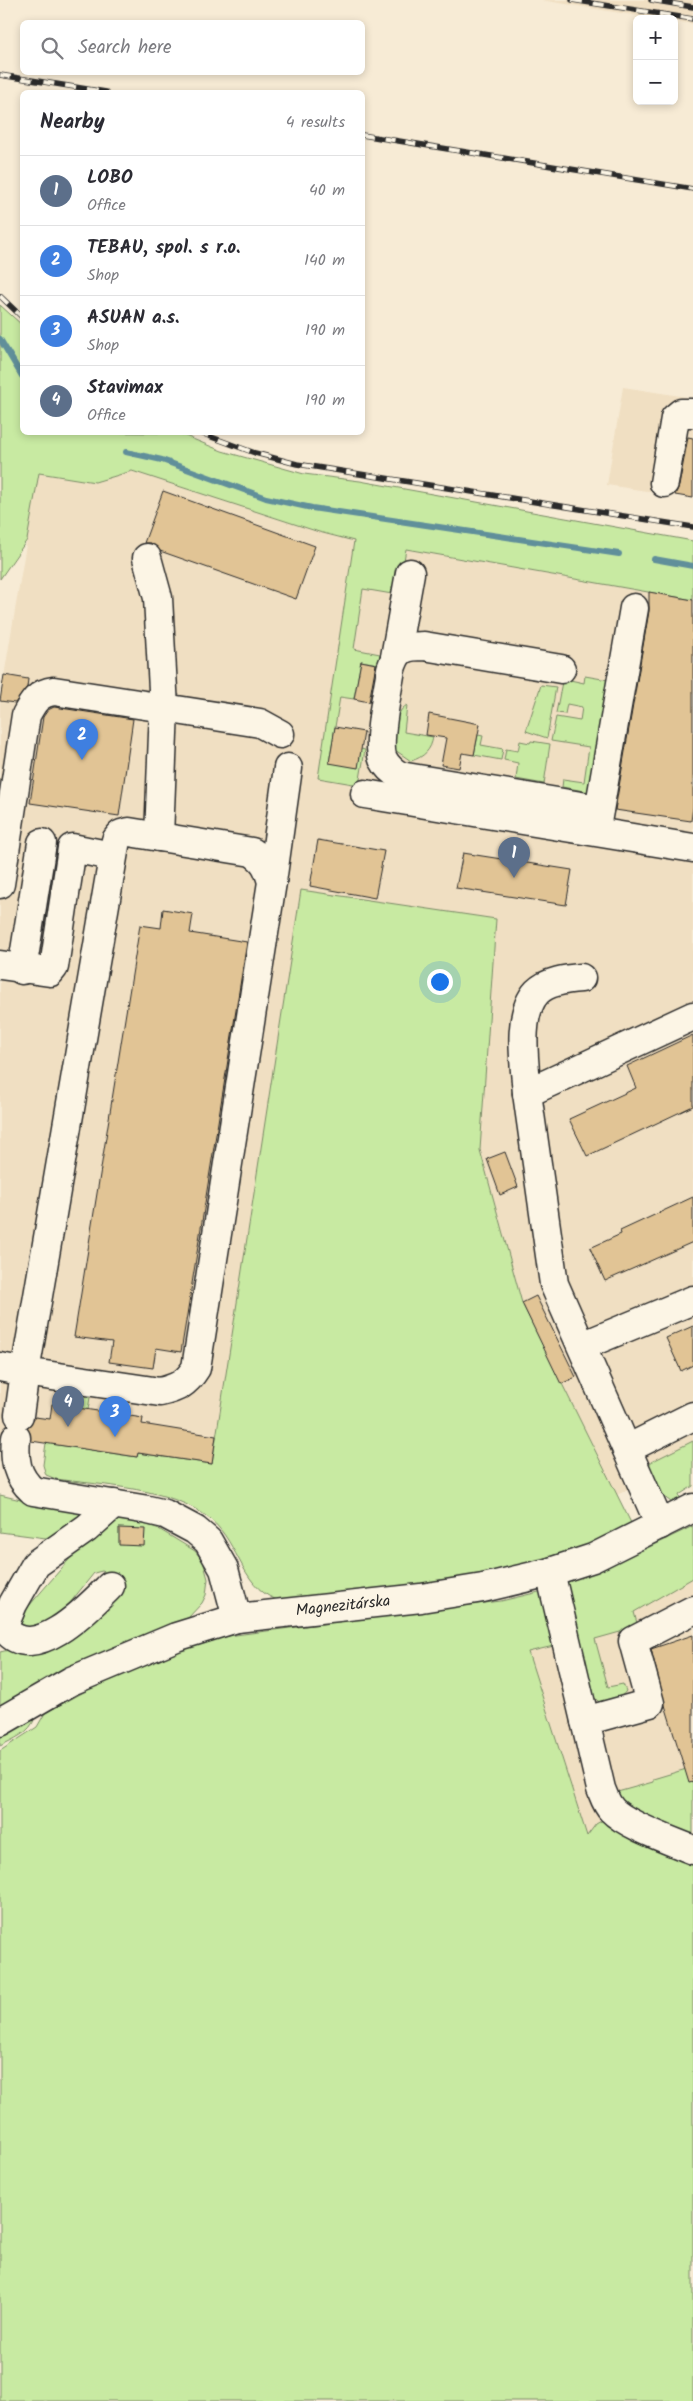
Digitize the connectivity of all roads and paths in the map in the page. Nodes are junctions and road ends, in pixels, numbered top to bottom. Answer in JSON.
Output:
{"nodes":[{"id":1,"x":693,"y":413,"type":"edge"},
{"id":2,"x":664,"y":483,"type":"dead end"},
{"id":3,"x":147,"y":558,"type":"dead end"},
{"id":4,"x":410,"y":573,"type":"dead end"},
{"id":5,"x":634,"y":608,"type":"dead end"},
{"id":6,"x":395,"y":657,"type":"junction"},
{"id":7,"x":561,"y":669,"type":"dead end"},
{"id":8,"x":164,"y":708,"type":"junction"},
{"id":9,"x":280,"y":734,"type":"dead end"},
{"id":10,"x":288,"y":768,"type":"dead end"},
{"id":11,"x":365,"y":794,"type":"dead end"},
{"id":12,"x":597,"y":821,"type":"junction"},
{"id":13,"x":7,"y":837,"type":"junction"},
{"id":14,"x":159,"y":837,"type":"junction"},
{"id":15,"x":42,"y":843,"type":"junction"},
{"id":16,"x":72,"y":848,"type":"junction"},
{"id":17,"x":693,"y":848,"type":"edge"},
{"id":18,"x":112,"y":856,"type":"junction"},
{"id":19,"x":272,"y":882,"type":"junction"},
{"id":20,"x":0,"y":884,"type":"edge"},
{"id":21,"x":11,"y":968,"type":"edge"},
{"id":22,"x":580,"y":978,"type":"dead end"},
{"id":23,"x":693,"y":1016,"type":"edge"},
{"id":24,"x":527,"y":1093,"type":"junction"},
{"id":25,"x":693,"y":1300,"type":"edge"},
{"id":26,"x":582,"y":1346,"type":"junction"},
{"id":27,"x":13,"y":1369,"type":"edge"},
{"id":28,"x":693,"y":1416,"type":"edge"},
{"id":29,"x":627,"y":1449,"type":"junction"},
{"id":30,"x":114,"y":1504,"type":"junction"},
{"id":31,"x":693,"y":1508,"type":"edge"},
{"id":32,"x":660,"y":1525,"type":"junction"},
{"id":33,"x":550,"y":1572,"type":"junction"},
{"id":34,"x":110,"y":1586,"type":"dead end"},
{"id":35,"x":693,"y":1610,"type":"edge"},
{"id":36,"x":6,"y":1611,"type":"edge"},
{"id":37,"x":237,"y":1618,"type":"junction"},
{"id":38,"x":585,"y":1721,"type":"junction"},
{"id":39,"x":0,"y":1722,"type":"edge"},
{"id":40,"x":693,"y":1850,"type":"edge"}],
"edges":[{"from":1,"to":2,"type":"street"},
{"from":3,"to":8,"type":"street"},
{"from":4,"to":6,"type":"street"},
{"from":5,"to":12,"type":"street"},
{"from":6,"to":7,"type":"street"},
{"from":6,"to":12,"type":"street"},
{"from":8,"to":9,"type":"street"},
{"from":8,"to":13,"type":"street"},
{"from":8,"to":14,"type":"street"},
{"from":10,"to":19,"type":"street"},
{"from":11,"to":12,"type":"street"},
{"from":12,"to":17,"type":"street"},
{"from":13,"to":15,"type":"street"},
{"from":13,"to":20,"type":"street"},
{"from":14,"to":18,"type":"street"},
{"from":14,"to":19,"type":"street"},
{"from":15,"to":16,"type":"street"},
{"from":15,"to":21,"type":"street"},
{"from":16,"to":18,"type":"street"},
{"from":16,"to":21,"type":"street"},
{"from":18,"to":27,"type":"street"},
{"from":19,"to":27,"type":"street"},
{"from":22,"to":24,"type":"street"},
{"from":23,"to":24,"type":"street"},
{"from":24,"to":26,"type":"street"},
{"from":25,"to":26,"type":"street"},
{"from":26,"to":29,"type":"street"},
{"from":27,"to":30,"type":"street"},
{"from":28,"to":29,"type":"street"},
{"from":29,"to":32,"type":"street"},
{"from":30,"to":36,"type":"street"},
{"from":30,"to":37,"type":"street"},
{"from":31,"to":32,"type":"street","name":"Magnezitárska"},
{"from":32,"to":33,"type":"street","name":"Magnezitárska"},
{"from":33,"to":37,"type":"street","name":"Magnezitárska"},
{"from":33,"to":38,"type":"street"},
{"from":34,"to":36,"type":"street"},
{"from":35,"to":38,"type":"street"},
{"from":37,"to":39,"type":"street","name":"Magnezitárska"},
{"from":38,"to":40,"type":"street"}]}
